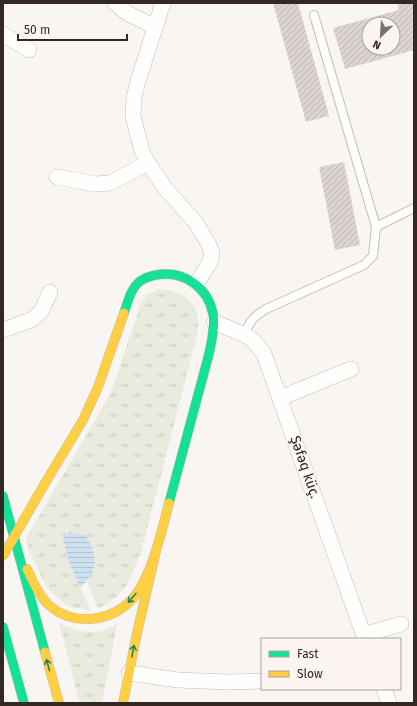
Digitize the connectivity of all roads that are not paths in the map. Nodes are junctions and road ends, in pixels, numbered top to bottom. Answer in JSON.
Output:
{"nodes":[{"id":1,"x":115,"y":3,"type":"edge"},
{"id":2,"x":163,"y":3,"type":"edge"},
{"id":3,"x":314,"y":15,"type":"dead end"},
{"id":4,"x":155,"y":27,"type":"junction"},
{"id":5,"x":3,"y":34,"type":"edge"},
{"id":6,"x":29,"y":50,"type":"dead end"},
{"id":7,"x":148,"y":164,"type":"junction"},
{"id":8,"x":57,"y":177,"type":"dead end"},
{"id":9,"x":414,"y":208,"type":"edge"},
{"id":10,"x":376,"y":227,"type":"junction"},
{"id":11,"x":197,"y":283,"type":"junction"},
{"id":12,"x":50,"y":292,"type":"dead end"},
{"id":13,"x":214,"y":322,"type":"junction"},
{"id":14,"x":3,"y":330,"type":"edge"},
{"id":15,"x":245,"y":335,"type":"junction"},
{"id":16,"x":351,"y":368,"type":"dead end"},
{"id":17,"x":280,"y":398,"type":"junction"},
{"id":18,"x":3,"y":496,"type":"edge"},
{"id":19,"x":156,"y":551,"type":"junction"},
{"id":20,"x":18,"y":552,"type":"junction"},
{"id":21,"x":3,"y":556,"type":"edge"},
{"id":22,"x":401,"y":624,"type":"dead end"},
{"id":23,"x":4,"y":634,"type":"edge"},
{"id":24,"x":364,"y":637,"type":"edge"},
{"id":25,"x":129,"y":673,"type":"junction"},
{"id":26,"x":261,"y":681,"type":"edge"},
{"id":27,"x":384,"y":690,"type":"edge"},
{"id":28,"x":24,"y":703,"type":"edge"},
{"id":29,"x":59,"y":703,"type":"edge"},
{"id":30,"x":123,"y":703,"type":"edge"},
{"id":31,"x":389,"y":703,"type":"edge"}],
"edges":[{"from":1,"to":4,"type":"street"},
{"from":2,"to":4,"type":"street"},
{"from":3,"to":10,"type":"lane"},
{"from":4,"to":7,"type":"street"},
{"from":5,"to":6,"type":"street"},
{"from":7,"to":8,"type":"street"},
{"from":7,"to":11,"type":"street"},
{"from":9,"to":10,"type":"lane"},
{"from":10,"to":15,"type":"lane"},
{"from":11,"to":13,"type":"main road"},
{"from":11,"to":21,"type":"main road","bridge":true},
{"from":12,"to":14,"type":"street"},
{"from":13,"to":15,"type":"street","name":"Şəfəq küç."},
{"from":13,"to":19,"type":"main road"},
{"from":15,"to":17,"type":"street","name":"Şəfəq küç."},
{"from":16,"to":17,"type":"street"},
{"from":17,"to":24,"type":"street","name":"Şəfəq küç."},
{"from":18,"to":20,"type":"main road"},
{"from":19,"to":20,"type":"main road","one_way":true},
{"from":25,"to":19,"type":"main road","one_way":true},
{"from":29,"to":20,"type":"main road","one_way":true},
{"from":22,"to":24,"type":"street"},
{"from":23,"to":28,"type":"main road"},
{"from":25,"to":26,"type":"street"},
{"from":25,"to":30,"type":"main road"},
{"from":27,"to":31,"type":"street"}]}
